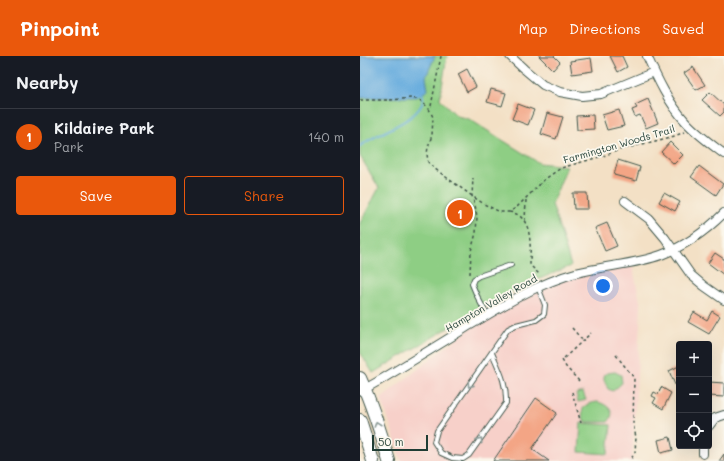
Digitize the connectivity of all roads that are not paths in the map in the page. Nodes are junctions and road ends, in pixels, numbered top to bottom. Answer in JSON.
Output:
{"nodes":[{"id":1,"x":510,"y":56,"type":"edge"},
{"id":2,"x":647,"y":56,"type":"edge"},
{"id":3,"x":654,"y":72,"type":"junction"},
{"id":4,"x":724,"y":154,"type":"edge"},
{"id":5,"x":625,"y":201,"type":"dead end"},
{"id":6,"x":724,"y":213,"type":"edge"},
{"id":7,"x":673,"y":250,"type":"junction"},
{"id":8,"x":511,"y":264,"type":"dead end"},
{"id":9,"x":538,"y":287,"type":"junction"},
{"id":10,"x":724,"y":300,"type":"edge"},
{"id":11,"x":487,"y":315,"type":"junction"},
{"id":12,"x":492,"y":353,"type":"junction"},
{"id":13,"x":362,"y":386,"type":"edge"},
{"id":14,"x":724,"y":415,"type":"edge"},
{"id":15,"x":712,"y":417,"type":"edge"},
{"id":16,"x":360,"y":420,"type":"edge"},
{"id":17,"x":459,"y":460,"type":"edge"},
{"id":18,"x":373,"y":461,"type":"edge"},
{"id":19,"x":389,"y":461,"type":"edge"}],
"edges":[{"from":1,"to":3,"type":"street"},
{"from":2,"to":3,"type":"street"},
{"from":3,"to":4,"type":"street"},
{"from":5,"to":7,"type":"street"},
{"from":6,"to":7,"type":"street","name":"Hampton Valley Road"},
{"from":7,"to":9,"type":"street","name":"Hampton Valley Road"},
{"from":7,"to":10,"type":"street"},
{"from":8,"to":11,"type":"lane"},
{"from":9,"to":11,"type":"street","name":"Hampton Valley Road"},
{"from":9,"to":12,"type":"lane"},
{"from":11,"to":13,"type":"street","name":"Hampton Valley Road"},
{"from":17,"to":12,"type":"lane","one_way":true},
{"from":12,"to":17,"type":"lane","one_way":true},
{"from":19,"to":13,"type":"main road","one_way":true},
{"from":14,"to":15,"type":"street"},
{"from":16,"to":18,"type":"main road"}]}
